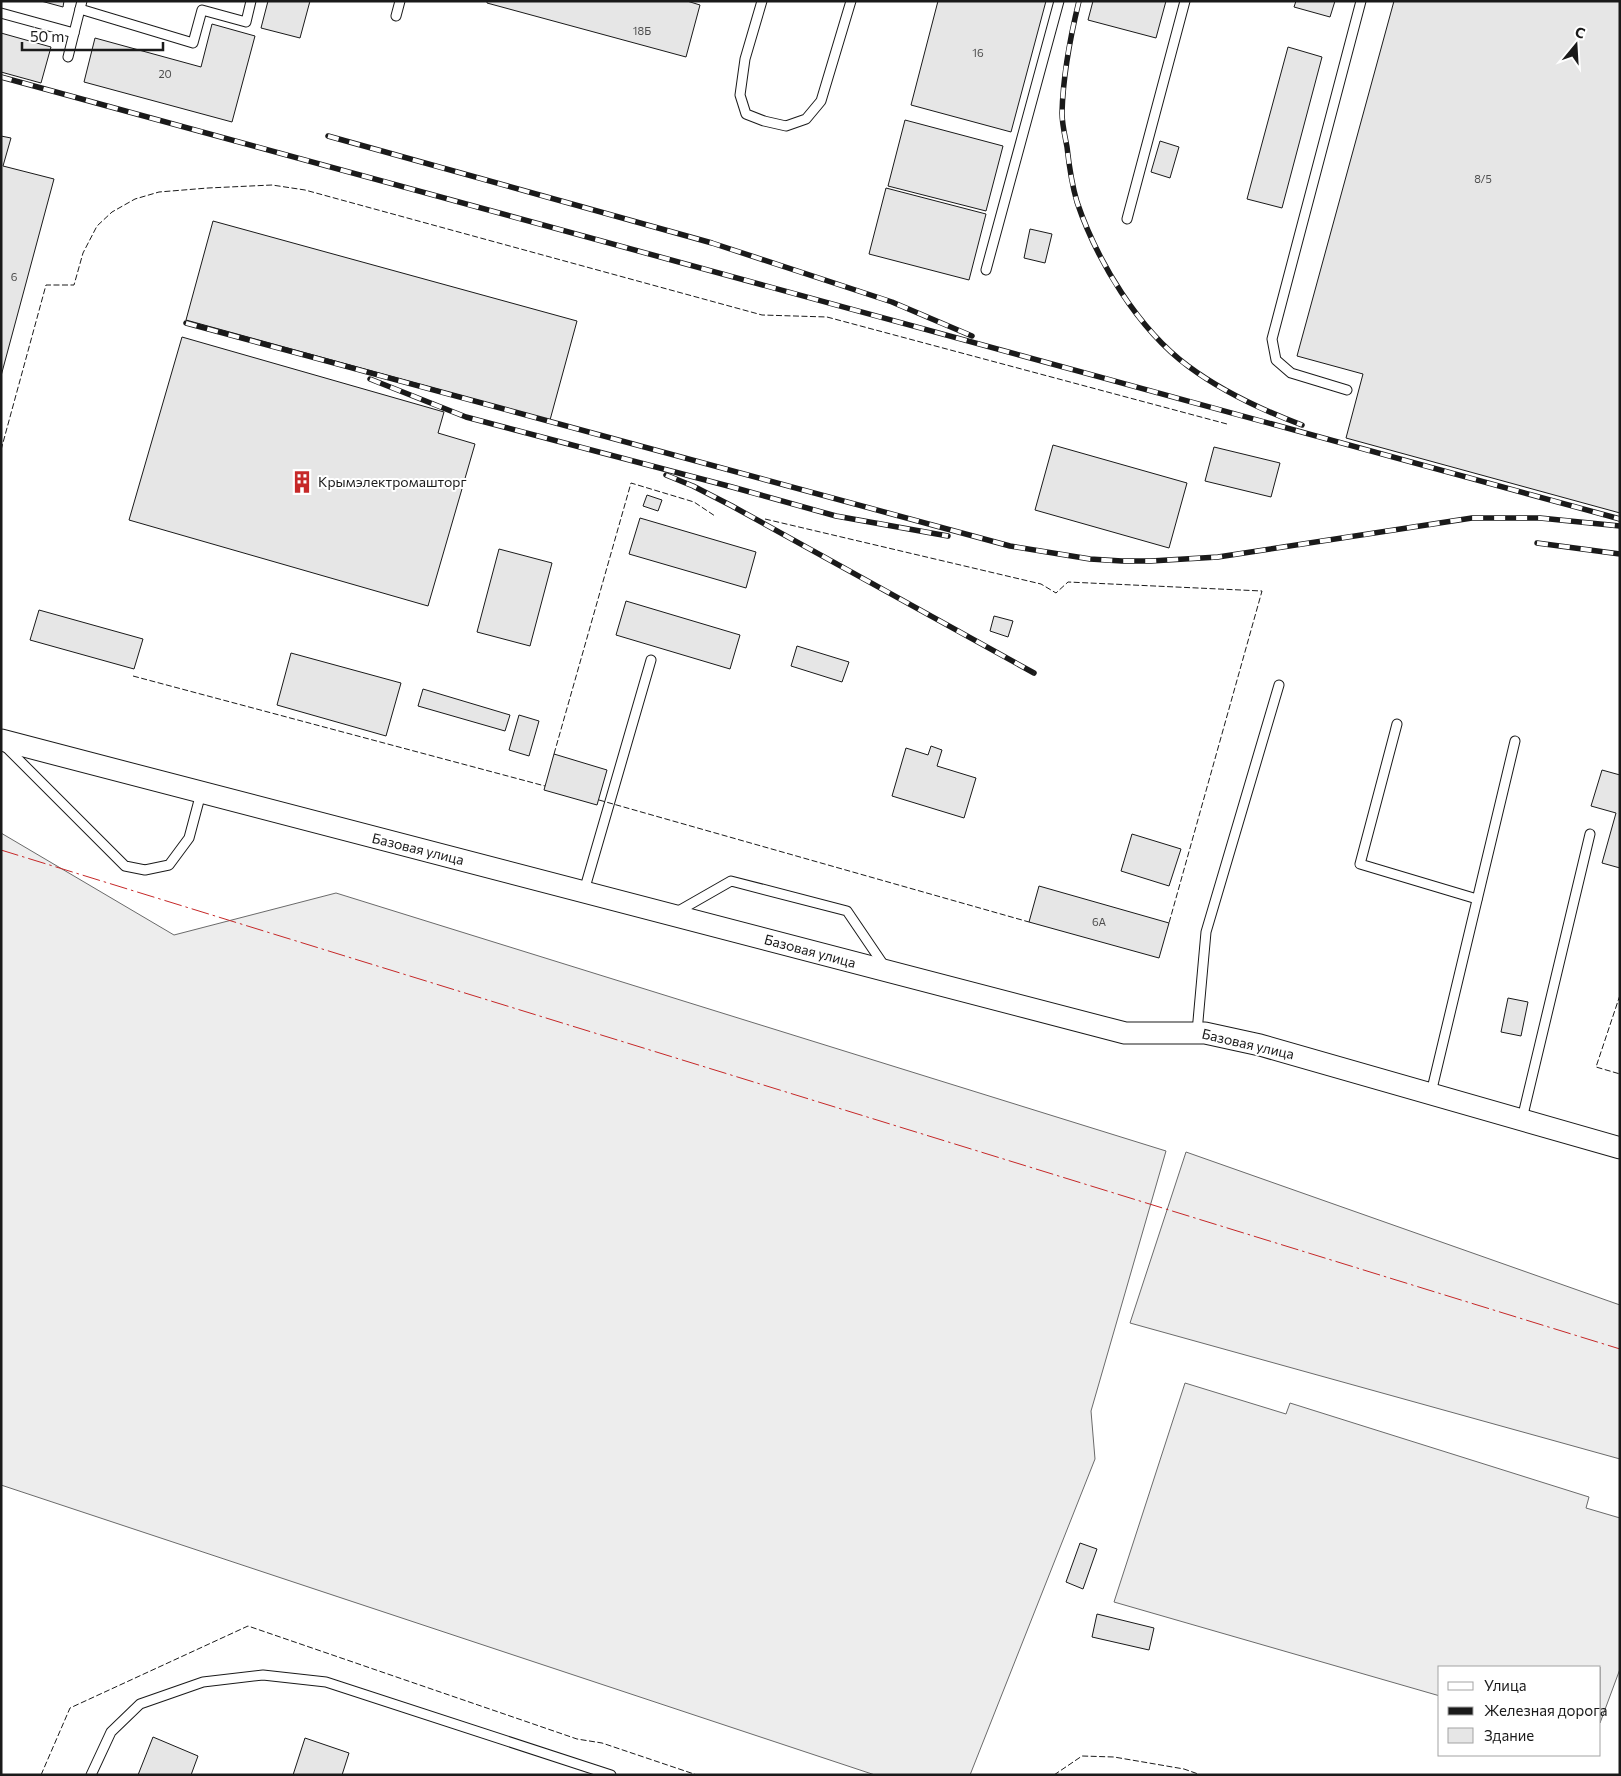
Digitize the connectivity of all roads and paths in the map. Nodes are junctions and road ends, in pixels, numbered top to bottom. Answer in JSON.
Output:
{"nodes":[{"id":1,"x":251,"y":1,"type":"edge"},
{"id":2,"x":400,"y":1,"type":"edge"},
{"id":3,"x":762,"y":1,"type":"edge"},
{"id":4,"x":851,"y":1,"type":"edge"},
{"id":5,"x":1059,"y":1,"type":"edge"},
{"id":6,"x":1185,"y":1,"type":"edge"},
{"id":7,"x":1361,"y":1,"type":"edge"},
{"id":8,"x":81,"y":5,"type":"edge"},
{"id":9,"x":1,"y":12,"type":"edge"},
{"id":10,"x":396,"y":16,"type":"dead end"},
{"id":11,"x":74,"y":33,"type":"junction"},
{"id":12,"x":68,"y":57,"type":"dead end"},
{"id":13,"x":1127,"y":219,"type":"dead end"},
{"id":14,"x":986,"y":270,"type":"dead end"},
{"id":15,"x":1347,"y":390,"type":"dead end"},
{"id":16,"x":651,"y":660,"type":"dead end"},
{"id":17,"x":1279,"y":685,"type":"dead end"},
{"id":18,"x":1397,"y":724,"type":"dead end"},
{"id":19,"x":1,"y":741,"type":"edge"},
{"id":20,"x":1515,"y":741,"type":"dead end"},
{"id":21,"x":201,"y":793,"type":"junction"},
{"id":22,"x":1590,"y":834,"type":"dead end"},
{"id":23,"x":584,"y":891,"type":"junction"},
{"id":24,"x":1477,"y":899,"type":"junction"},
{"id":25,"x":672,"y":914,"type":"junction"},
{"id":26,"x":888,"y":971,"type":"junction"},
{"id":27,"x":1197,"y":1033,"type":"junction"},
{"id":28,"x":1430,"y":1093,"type":"junction"},
{"id":29,"x":1522,"y":1119,"type":"junction"},
{"id":30,"x":1620,"y":1148,"type":"edge"},
{"id":31,"x":91,"y":1775,"type":"edge"},
{"id":32,"x":612,"y":1775,"type":"edge"}],
"edges":[{"from":1,"to":8,"type":"lane"},
{"from":2,"to":10,"type":"lane"},
{"from":3,"to":4,"type":"lane"},
{"from":5,"to":14,"type":"lane"},
{"from":6,"to":13,"type":"lane"},
{"from":7,"to":15,"type":"lane"},
{"from":8,"to":11,"type":"lane"},
{"from":9,"to":11,"type":"lane"},
{"from":11,"to":12,"type":"lane"},
{"from":16,"to":23,"type":"lane"},
{"from":17,"to":27,"type":"lane"},
{"from":18,"to":24,"type":"lane"},
{"from":19,"to":21,"type":"street","name":"Базовая улица"},
{"from":19,"to":21,"type":"lane"},
{"from":20,"to":24,"type":"lane"},
{"from":21,"to":23,"type":"street","name":"Базовая улица"},
{"from":22,"to":29,"type":"lane"},
{"from":23,"to":25,"type":"street","name":"Базовая улица"},
{"from":24,"to":28,"type":"lane"},
{"from":25,"to":26,"type":"street","name":"Базовая улица"},
{"from":25,"to":26,"type":"lane"},
{"from":26,"to":27,"type":"street","name":"Базовая улица"},
{"from":27,"to":28,"type":"street","name":"Базовая улица"},
{"from":28,"to":29,"type":"street","name":"Базовая улица"},
{"from":29,"to":30,"type":"street","name":"Базовая улица"},
{"from":31,"to":32,"type":"lane"}]}
